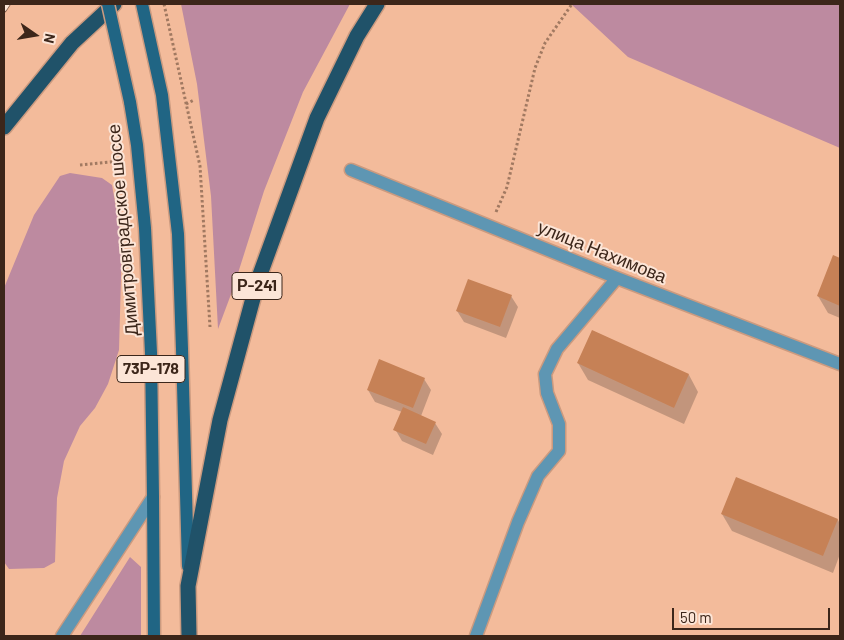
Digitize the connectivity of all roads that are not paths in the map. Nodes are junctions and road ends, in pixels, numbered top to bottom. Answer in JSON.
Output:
{"nodes":[{"id":1,"x":108,"y":4,"type":"edge"},
{"id":2,"x":114,"y":4,"type":"edge"},
{"id":3,"x":142,"y":4,"type":"edge"},
{"id":4,"x":377,"y":4,"type":"edge"},
{"id":5,"x":4,"y":127,"type":"edge"},
{"id":6,"x":351,"y":170,"type":"dead end"},
{"id":7,"x":617,"y":278,"type":"junction"},
{"id":8,"x":840,"y":364,"type":"edge"},
{"id":9,"x":154,"y":497,"type":"junction"},
{"id":10,"x":188,"y":586,"type":"junction"},
{"id":11,"x":62,"y":636,"type":"edge"},
{"id":12,"x":154,"y":636,"type":"edge"},
{"id":13,"x":189,"y":636,"type":"edge"},
{"id":14,"x":476,"y":636,"type":"edge"}],
"edges":[{"from":1,"to":9,"type":"main road","name":"Димитровградское шоссе","number":"73Р-178","bridge":true},
{"from":2,"to":5,"type":"highway"},
{"from":3,"to":10,"type":"main road","number":"73Р-178"},
{"from":4,"to":10,"type":"highway","number":"Р-241"},
{"from":6,"to":7,"type":"street","name":"улица Нахимова"},
{"from":7,"to":8,"type":"street","name":"улица Нахимова"},
{"from":7,"to":14,"type":"street"},
{"from":9,"to":11,"type":"street"},
{"from":9,"to":12,"type":"main road","name":"Димитровградское шоссе","number":"73Р-178"},
{"from":10,"to":13,"type":"highway","number":"Р-241"}]}
